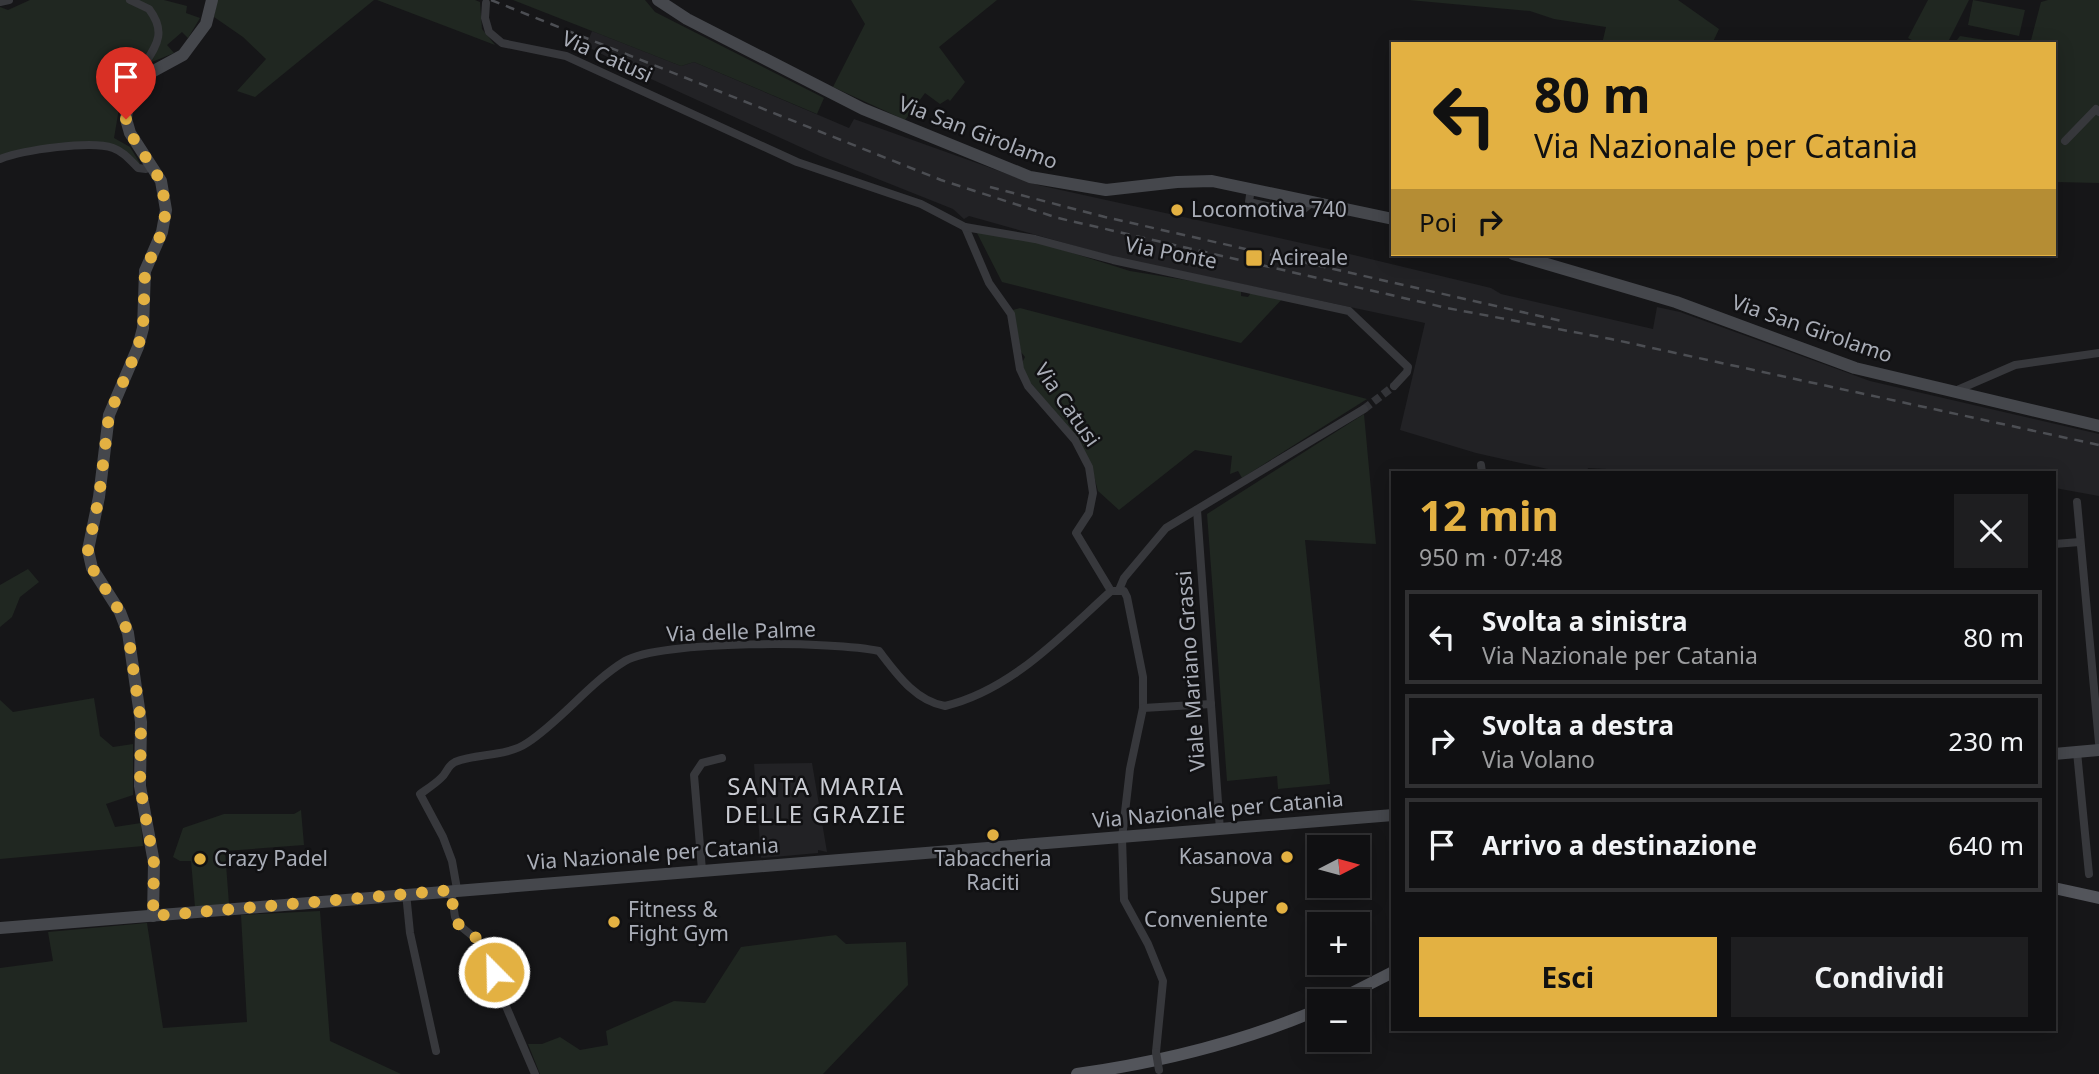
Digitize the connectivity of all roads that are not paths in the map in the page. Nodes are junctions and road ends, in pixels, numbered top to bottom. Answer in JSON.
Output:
{"nodes":[{"id":1,"x":9,"y":0,"type":"edge"},
{"id":2,"x":130,"y":0,"type":"edge"},
{"id":3,"x":212,"y":0,"type":"edge"},
{"id":4,"x":658,"y":0,"type":"edge"},
{"id":5,"x":0,"y":2,"type":"edge"},
{"id":6,"x":486,"y":3,"type":"dead end"},
{"id":7,"x":142,"y":79,"type":"junction"},
{"id":8,"x":2099,"y":112,"type":"edge"},
{"id":9,"x":2064,"y":141,"type":"dead end"},
{"id":10,"x":0,"y":159,"type":"edge"},
{"id":11,"x":151,"y":165,"type":"junction"},
{"id":12,"x":1251,"y":188,"type":"junction"},
{"id":13,"x":1314,"y":201,"type":"junction"},
{"id":14,"x":1391,"y":219,"type":"edge"},
{"id":15,"x":965,"y":227,"type":"junction"},
{"id":16,"x":1520,"y":256,"type":"edge"},
{"id":17,"x":2099,"y":353,"type":"edge"},
{"id":18,"x":1394,"y":386,"type":"tunnel mouth"},
{"id":19,"x":1953,"y":392,"type":"junction"},
{"id":20,"x":1364,"y":409,"type":"tunnel mouth"},
{"id":21,"x":2099,"y":426,"type":"edge"},
{"id":22,"x":2077,"y":502,"type":"dead end"},
{"id":23,"x":1197,"y":510,"type":"junction"},
{"id":24,"x":2080,"y":542,"type":"junction"},
{"id":25,"x":2056,"y":544,"type":"edge"},
{"id":26,"x":1115,"y":590,"type":"junction"},
{"id":27,"x":2096,"y":686,"type":"edge"},
{"id":28,"x":1211,"y":704,"type":"junction"},
{"id":29,"x":1143,"y":708,"type":"junction"},
{"id":30,"x":2099,"y":743,"type":"edge"},
{"id":31,"x":2099,"y":750,"type":"edge"},
{"id":32,"x":2077,"y":752,"type":"junction"},
{"id":33,"x":2056,"y":754,"type":"edge"},
{"id":34,"x":722,"y":758,"type":"dead end"},
{"id":35,"x":1391,"y":816,"type":"edge"},
{"id":36,"x":1220,"y":830,"type":"junction"},
{"id":37,"x":1122,"y":838,"type":"junction"},
{"id":38,"x":2099,"y":855,"type":"edge"},
{"id":39,"x":2088,"y":856,"type":"junction"},
{"id":40,"x":702,"y":870,"type":"junction"},
{"id":41,"x":2090,"y":874,"type":"dead end"},
{"id":42,"x":2056,"y":888,"type":"edge"},
{"id":43,"x":454,"y":889,"type":"junction"},
{"id":44,"x":406,"y":894,"type":"junction"},
{"id":45,"x":2099,"y":898,"type":"edge"},
{"id":46,"x":153,"y":916,"type":"junction"},
{"id":47,"x":0,"y":928,"type":"edge"},
{"id":48,"x":1391,"y":973,"type":"edge"},
{"id":49,"x":1360,"y":989,"type":"edge"},
{"id":50,"x":1307,"y":1014,"type":"edge"},
{"id":51,"x":436,"y":1051,"type":"dead end"},
{"id":52,"x":1159,"y":1072,"type":"edge"},
{"id":53,"x":536,"y":1074,"type":"edge"},
{"id":54,"x":1077,"y":1074,"type":"edge"}],
"edges":[{"from":1,"to":5,"type":"street"},
{"from":2,"to":7,"type":"street"},
{"from":3,"to":7,"type":"street"},
{"from":4,"to":12,"type":"street","name":"Via San Girolamo"},
{"from":6,"to":15,"type":"street","name":"Via Catusi"},
{"from":7,"to":11,"type":"street"},
{"from":8,"to":9,"type":"street"},
{"from":10,"to":11,"type":"street"},
{"from":11,"to":46,"type":"street"},
{"from":12,"to":13,"type":"street","name":"Via San Girolamo"},
{"from":12,"to":13,"type":"street"},
{"from":13,"to":14,"type":"street","name":"Via San Girolamo"},
{"from":15,"to":18,"type":"street","name":"Via Ponte"},
{"from":15,"to":26,"type":"street","name":"Via Catusi"},
{"from":16,"to":19,"type":"street","name":"Via San Girolamo"},
{"from":17,"to":19,"type":"street"},
{"from":19,"to":21,"type":"street","name":"Via San Girolamo"},
{"from":20,"to":23,"type":"street"},
{"from":22,"to":24,"type":"street"},
{"from":23,"to":26,"type":"street"},
{"from":23,"to":28,"type":"street","name":"Viale Mariano Grassi"},
{"from":24,"to":25,"type":"street"},
{"from":24,"to":27,"type":"street"},
{"from":26,"to":29,"type":"street","name":"Via Catusi"},
{"from":26,"to":43,"type":"street","name":"Via delle Palme"},
{"from":27,"to":30,"type":"street"},
{"from":28,"to":29,"type":"street"},
{"from":28,"to":36,"type":"street","name":"Viale Mariano Grassi"},
{"from":29,"to":37,"type":"street","name":"Via Catusi"},
{"from":31,"to":32,"type":"street"},
{"from":32,"to":33,"type":"street"},
{"from":32,"to":39,"type":"street"},
{"from":34,"to":40,"type":"street"},
{"from":35,"to":36,"type":"street","name":"Via Nazionale per Catania"},
{"from":36,"to":37,"type":"street","name":"Via Nazionale per Catania"},
{"from":37,"to":40,"type":"street","name":"Via Nazionale per Catania"},
{"from":37,"to":52,"type":"street","name":"Via Catusi","bridge":true},
{"from":38,"to":39,"type":"street"},
{"from":39,"to":41,"type":"street"},
{"from":40,"to":43,"type":"street","name":"Via Nazionale per Catania"},
{"from":42,"to":45,"type":"main road"},
{"from":43,"to":44,"type":"street","name":"Via Nazionale per Catania"},
{"from":43,"to":53,"type":"street"},
{"from":44,"to":46,"type":"street","name":"Via Nazionale per Catania"},
{"from":44,"to":51,"type":"street"},
{"from":46,"to":47,"type":"street","name":"Via Nazionale per Catania"},
{"from":48,"to":49,"type":"main road"},
{"from":50,"to":54,"type":"main road"}]}
